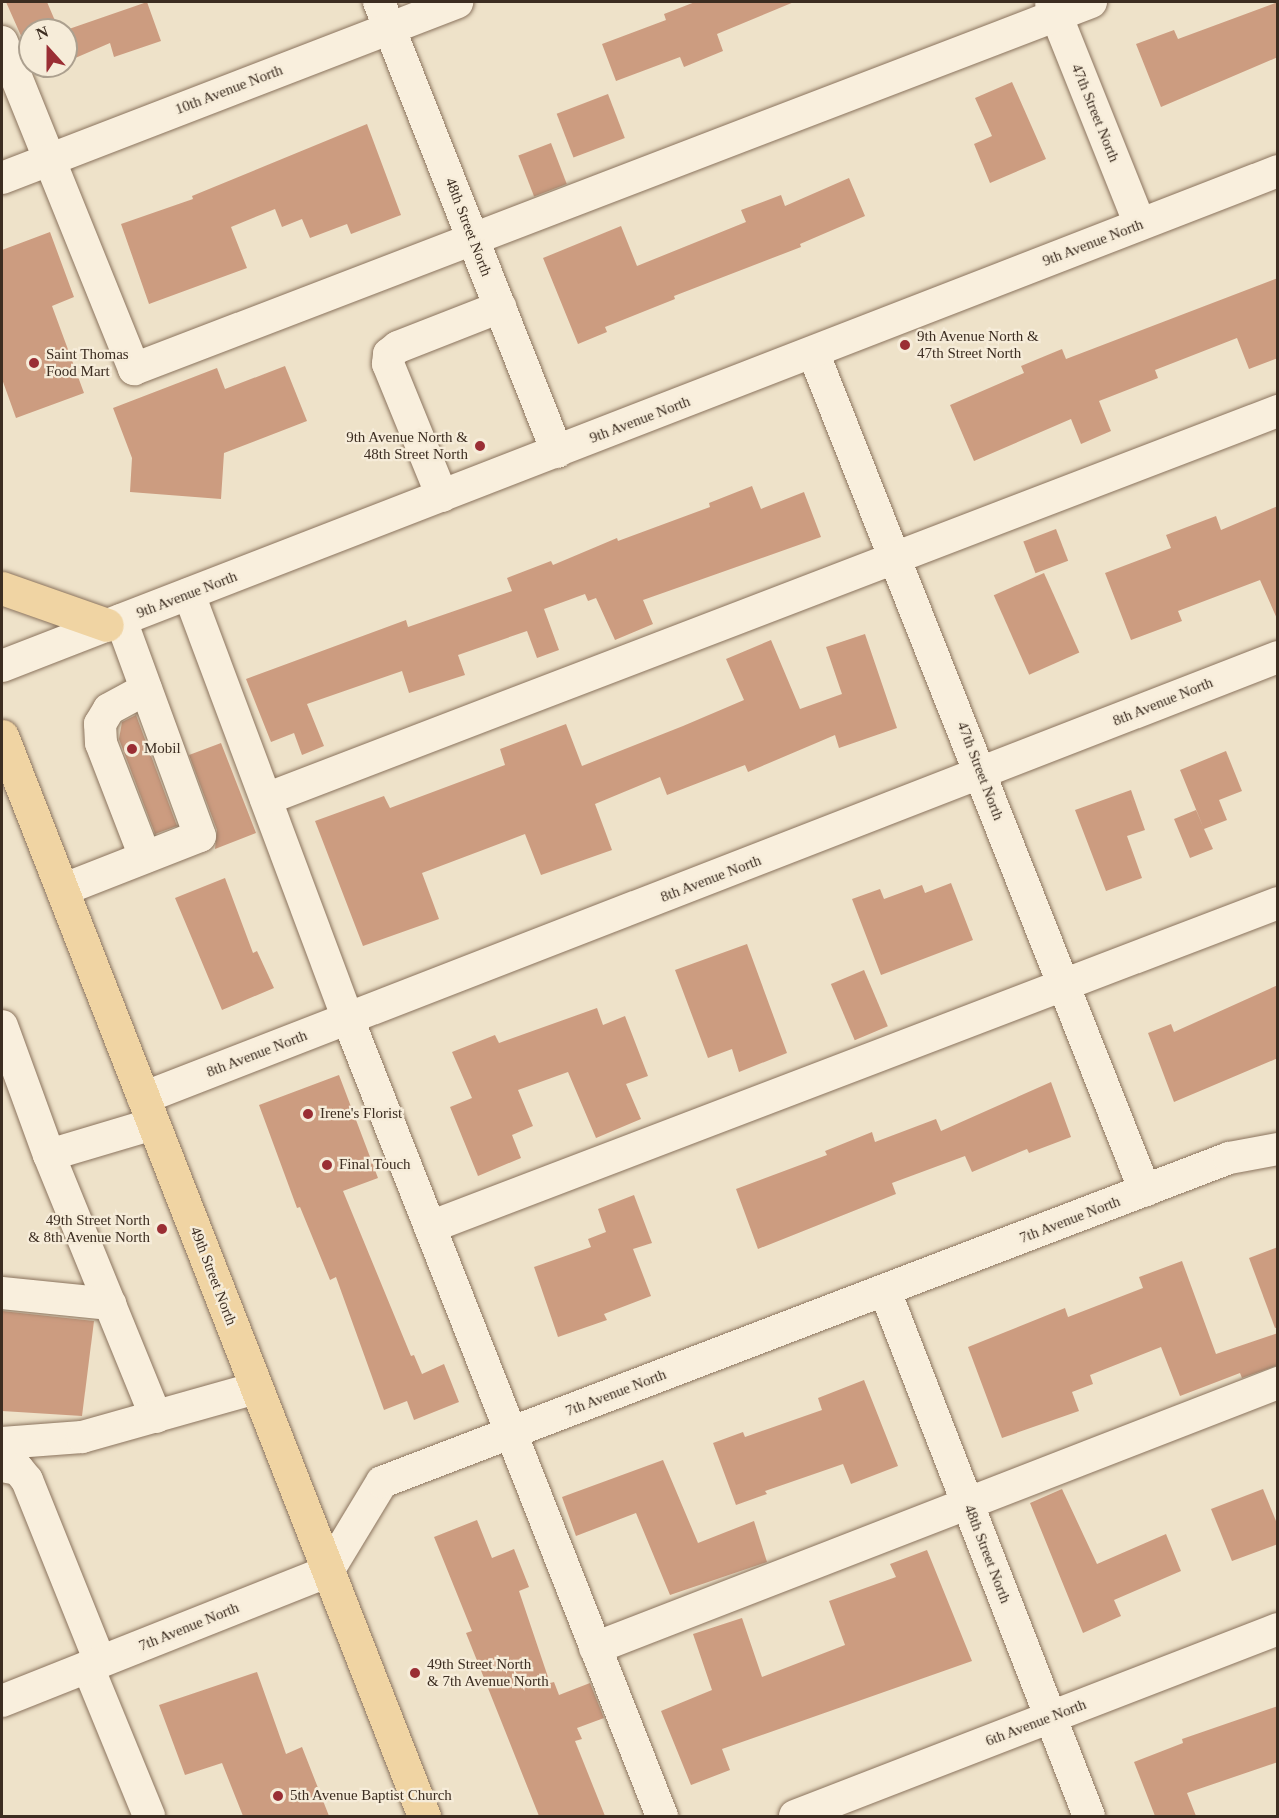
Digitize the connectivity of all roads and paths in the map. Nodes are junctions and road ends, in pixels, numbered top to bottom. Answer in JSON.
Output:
{"nodes":[{"id":1,"x":457,"y":2,"type":"edge"},
{"id":2,"x":1091,"y":2,"type":"edge"},
{"id":3,"x":1054,"y":8,"type":"edge"},
{"id":4,"x":384,"y":14,"type":"edge"},
{"id":5,"x":2,"y":42,"type":"edge"},
{"id":6,"x":48,"y":160,"type":"junction"},
{"id":7,"x":1278,"y":171,"type":"edge"},
{"id":8,"x":2,"y":178,"type":"edge"},
{"id":9,"x":1140,"y":224,"type":"junction"},
{"id":10,"x":473,"y":239,"type":"junction"},
{"id":11,"x":500,"y":308,"type":"junction"},
{"id":12,"x":813,"y":352,"type":"junction"},
{"id":13,"x":1278,"y":411,"type":"edge"},
{"id":14,"x":557,"y":452,"type":"junction"},
{"id":15,"x":442,"y":496,"type":"junction"},
{"id":16,"x":896,"y":559,"type":"junction"},
{"id":17,"x":2,"y":588,"type":"edge"},
{"id":18,"x":189,"y":594,"type":"junction"},
{"id":19,"x":114,"y":622,"type":"junction"},
{"id":20,"x":1278,"y":657,"type":"edge"},
{"id":21,"x":2,"y":666,"type":"edge"},
{"id":22,"x":146,"y":689,"type":"junction"},
{"id":23,"x":2,"y":736,"type":"edge"},
{"id":24,"x":981,"y":774,"type":"junction"},
{"id":25,"x":266,"y":799,"type":"junction"},
{"id":26,"x":2,"y":803,"type":"edge"},
{"id":27,"x":36,"y":824,"type":"junction"},
{"id":28,"x":145,"y":857,"type":"junction"},
{"id":29,"x":62,"y":890,"type":"junction"},
{"id":30,"x":1278,"y":903,"type":"edge"},
{"id":31,"x":1064,"y":988,"type":"junction"},
{"id":32,"x":348,"y":1018,"type":"junction"},
{"id":33,"x":2,"y":1026,"type":"edge"},
{"id":34,"x":148,"y":1111,"type":"junction"},
{"id":35,"x":1278,"y":1149,"type":"edge"},
{"id":36,"x":49,"y":1155,"type":"junction"},
{"id":37,"x":1145,"y":1191,"type":"junction"},
{"id":38,"x":430,"y":1227,"type":"junction"},
{"id":39,"x":885,"y":1291,"type":"junction"},
{"id":40,"x":2,"y":1293,"type":"edge"},
{"id":41,"x":110,"y":1304,"type":"junction"},
{"id":42,"x":1278,"y":1383,"type":"edge"},
{"id":43,"x":256,"y":1388,"type":"junction"},
{"id":44,"x":156,"y":1417,"type":"junction"},
{"id":45,"x":510,"y":1434,"type":"junction"},
{"id":46,"x":2,"y":1443,"type":"edge"},
{"id":47,"x":2,"y":1467,"type":"edge"},
{"id":48,"x":968,"y":1503,"type":"junction"},
{"id":49,"x":328,"y":1571,"type":"junction"},
{"id":50,"x":1278,"y":1629,"type":"edge"},
{"id":51,"x":595,"y":1648,"type":"junction"},
{"id":52,"x":94,"y":1664,"type":"junction"},
{"id":53,"x":2,"y":1700,"type":"edge"},
{"id":54,"x":1051,"y":1717,"type":"junction"},
{"id":55,"x":149,"y":1816,"type":"edge"},
{"id":56,"x":424,"y":1816,"type":"edge"},
{"id":57,"x":662,"y":1816,"type":"edge"},
{"id":58,"x":795,"y":1816,"type":"edge"},
{"id":59,"x":1089,"y":1816,"type":"edge"}],
"edges":[{"from":1,"to":4,"type":"street","name":"10th Avenue North"},
{"from":2,"to":3,"type":"street"},
{"from":3,"to":9,"type":"street","name":"47th Street North"},
{"from":3,"to":10,"type":"street"},
{"from":4,"to":6,"type":"street","name":"10th Avenue North"},
{"from":4,"to":10,"type":"street","name":"48th Street North"},
{"from":5,"to":6,"type":"street"},
{"from":6,"to":8,"type":"street","name":"10th Avenue North"},
{"from":6,"to":10,"type":"street"},
{"from":7,"to":9,"type":"street","name":"9th Avenue North"},
{"from":9,"to":12,"type":"street","name":"9th Avenue North"},
{"from":10,"to":11,"type":"street","name":"48th Street North"},
{"from":11,"to":14,"type":"street","name":"48th Street North"},
{"from":11,"to":15,"type":"street"},
{"from":12,"to":14,"type":"street","name":"9th Avenue North"},
{"from":12,"to":16,"type":"street","name":"47th Street North"},
{"from":13,"to":16,"type":"street"},
{"from":14,"to":15,"type":"street","name":"9th Avenue North"},
{"from":15,"to":18,"type":"street","name":"9th Avenue North"},
{"from":16,"to":24,"type":"street","name":"47th Street North"},
{"from":16,"to":25,"type":"street"},
{"from":17,"to":19,"type":"main road"},
{"from":18,"to":19,"type":"street","name":"9th Avenue North"},
{"from":18,"to":25,"type":"street"},
{"from":19,"to":21,"type":"street","name":"9th Avenue North"},
{"from":19,"to":22,"type":"street"},
{"from":20,"to":24,"type":"street","name":"8th Avenue North"},
{"from":22,"to":28,"type":"street"},
{"from":22,"to":28,"type":"street"},
{"from":23,"to":27,"type":"main road","name":"49th Street North"},
{"from":24,"to":31,"type":"street","name":"47th Street North"},
{"from":24,"to":32,"type":"street","name":"8th Avenue North"},
{"from":25,"to":32,"type":"street"},
{"from":26,"to":27,"type":"main road"},
{"from":27,"to":29,"type":"main road","name":"49th Street North"},
{"from":28,"to":29,"type":"street"},
{"from":29,"to":34,"type":"main road","name":"49th Street North"},
{"from":30,"to":31,"type":"street"},
{"from":31,"to":37,"type":"street","name":"47th Street North"},
{"from":31,"to":38,"type":"street"},
{"from":32,"to":34,"type":"street","name":"8th Avenue North"},
{"from":32,"to":38,"type":"street"},
{"from":33,"to":36,"type":"street"},
{"from":34,"to":36,"type":"street","name":"8th Avenue North"},
{"from":34,"to":43,"type":"main road","name":"49th Street North"},
{"from":35,"to":37,"type":"street","name":"7th Avenue North"},
{"from":36,"to":41,"type":"street"},
{"from":37,"to":39,"type":"street","name":"7th Avenue North"},
{"from":38,"to":45,"type":"street"},
{"from":39,"to":45,"type":"street","name":"7th Avenue North"},
{"from":39,"to":48,"type":"street","name":"48th Street North"},
{"from":40,"to":41,"type":"street"},
{"from":41,"to":44,"type":"street"},
{"from":42,"to":48,"type":"street"},
{"from":43,"to":44,"type":"street"},
{"from":43,"to":49,"type":"main road","name":"49th Street North"},
{"from":44,"to":46,"type":"street"},
{"from":45,"to":49,"type":"street","name":"7th Avenue North"},
{"from":45,"to":51,"type":"street"},
{"from":47,"to":52,"type":"street"},
{"from":48,"to":51,"type":"street"},
{"from":48,"to":54,"type":"street","name":"48th Street North"},
{"from":49,"to":52,"type":"street","name":"7th Avenue North"},
{"from":49,"to":56,"type":"main road","name":"49th Street North"},
{"from":50,"to":54,"type":"street","name":"6th Avenue North"},
{"from":51,"to":57,"type":"street"},
{"from":52,"to":53,"type":"street","name":"7th Avenue North"},
{"from":52,"to":55,"type":"street"},
{"from":54,"to":58,"type":"street","name":"6th Avenue North"},
{"from":54,"to":59,"type":"street","name":"48th Street North"}]}
